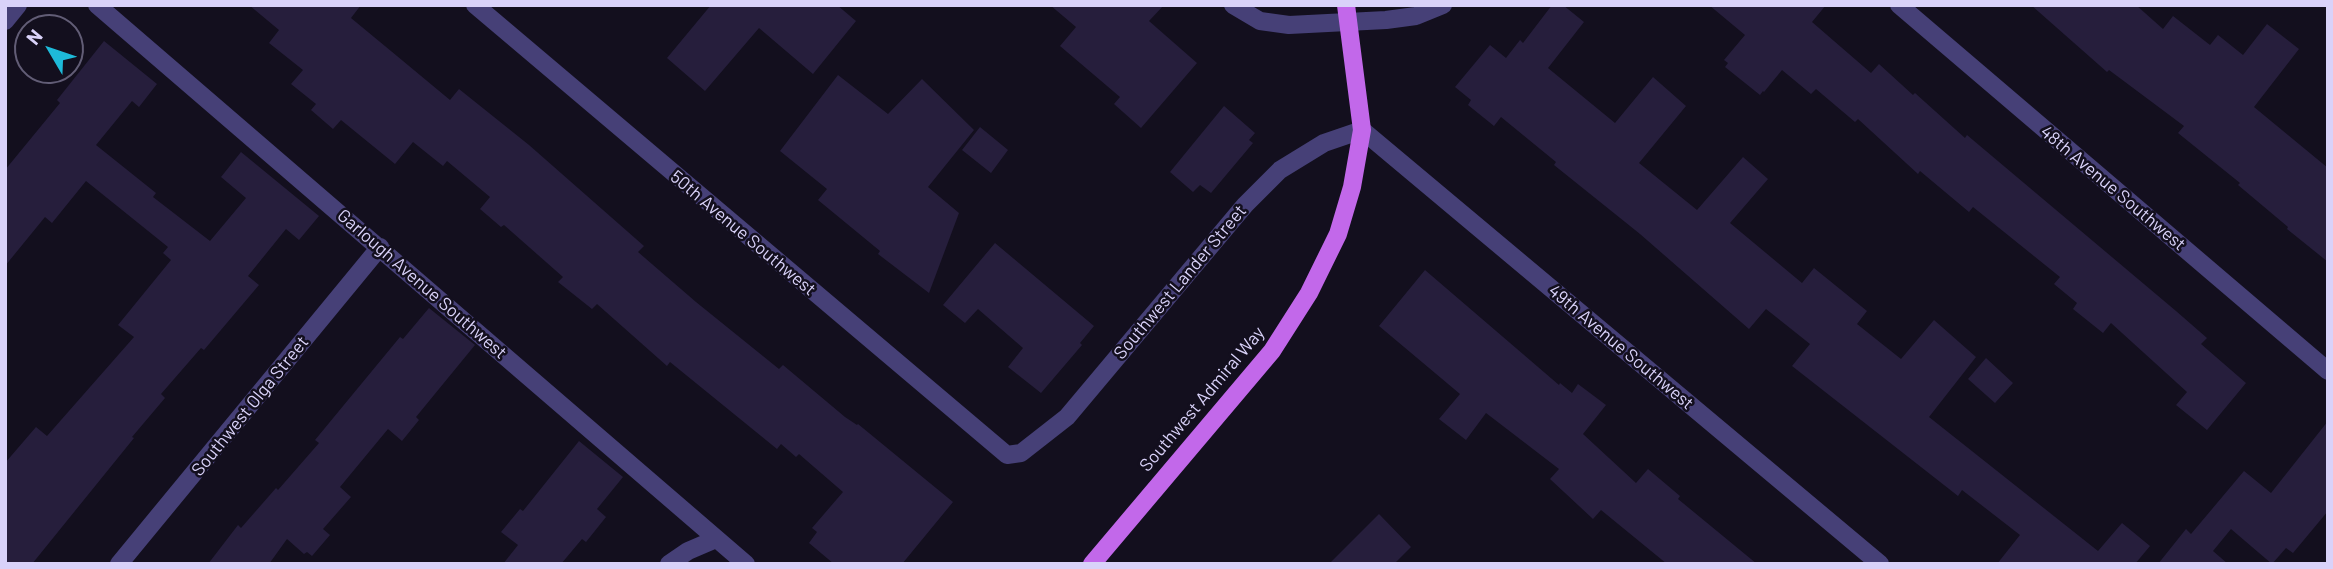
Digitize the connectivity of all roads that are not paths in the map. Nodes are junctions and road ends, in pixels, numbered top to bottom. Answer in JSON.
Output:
{"nodes":[{"id":1,"x":18,"y":5,"type":"edge"},
{"id":2,"x":97,"y":5,"type":"edge"},
{"id":3,"x":475,"y":5,"type":"edge"},
{"id":4,"x":1233,"y":5,"type":"edge"},
{"id":5,"x":1346,"y":5,"type":"edge"},
{"id":6,"x":1443,"y":5,"type":"edge"},
{"id":7,"x":1899,"y":5,"type":"edge"},
{"id":8,"x":5,"y":21,"type":"edge"},
{"id":9,"x":1349,"y":24,"type":"junction"},
{"id":10,"x":1362,"y":130,"type":"junction"},
{"id":11,"x":380,"y":247,"type":"junction"},
{"id":12,"x":2328,"y":371,"type":"edge"},
{"id":13,"x":1013,"y":456,"type":"joint"},
{"id":14,"x":716,"y":539,"type":"junction"},
{"id":15,"x":119,"y":564,"type":"edge"},
{"id":16,"x":669,"y":564,"type":"edge"},
{"id":17,"x":746,"y":564,"type":"edge"},
{"id":18,"x":1092,"y":564,"type":"edge"},
{"id":19,"x":1880,"y":564,"type":"edge"}],
"edges":[{"from":1,"to":8,"type":"street"},
{"from":2,"to":11,"type":"street","name":"Garlough Avenue Southwest"},
{"from":3,"to":13,"type":"street","name":"50th Avenue Southwest"},
{"from":4,"to":9,"type":"street"},
{"from":5,"to":9,"type":"main road","name":"Southwest Admiral Way"},
{"from":6,"to":9,"type":"street"},
{"from":7,"to":12,"type":"street","name":"48th Avenue Southwest"},
{"from":9,"to":10,"type":"main road","name":"Southwest Admiral Way"},
{"from":10,"to":13,"type":"street","name":"Southwest Lander Street"},
{"from":10,"to":18,"type":"main road","name":"Southwest Admiral Way"},
{"from":10,"to":19,"type":"street","name":"49th Avenue Southwest"},
{"from":11,"to":14,"type":"street","name":"Garlough Avenue Southwest"},
{"from":11,"to":15,"type":"street","name":"Southwest Olga Street"},
{"from":14,"to":16,"type":"street"},
{"from":14,"to":17,"type":"street","name":"Garlough Avenue Southwest"}]}
